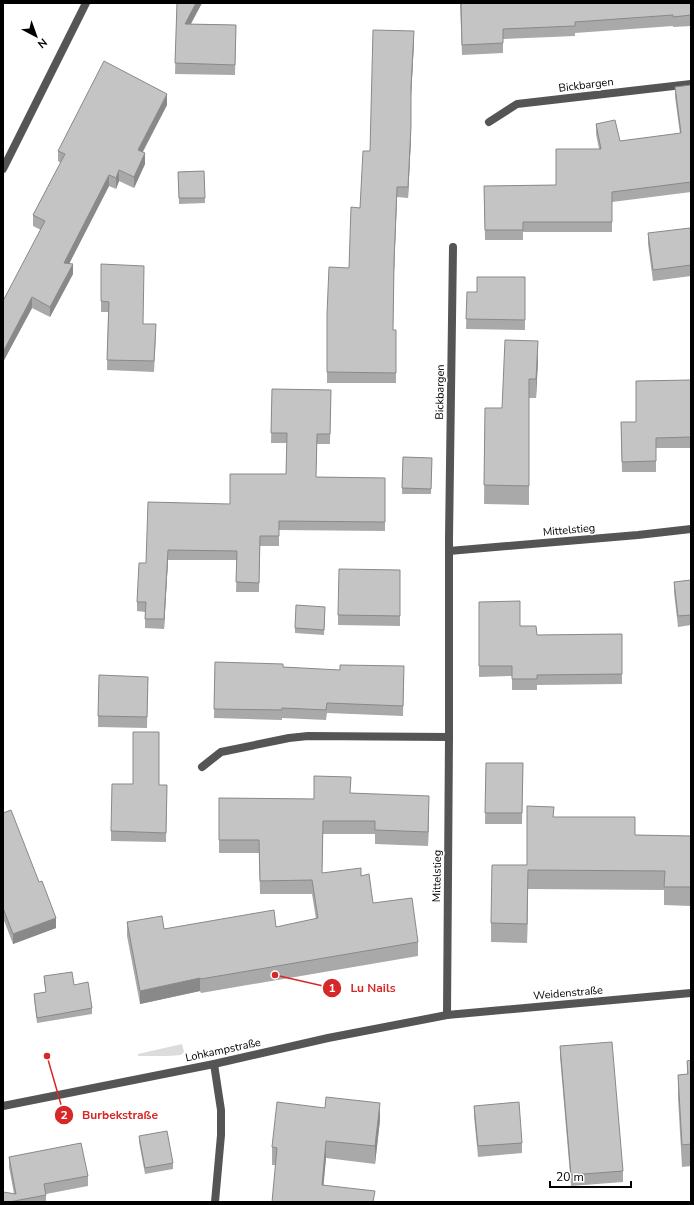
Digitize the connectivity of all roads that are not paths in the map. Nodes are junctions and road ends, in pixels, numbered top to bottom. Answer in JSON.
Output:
{"nodes":[{"id":1,"x":86,"y":3,"type":"edge"},
{"id":2,"x":691,"y":84,"type":"edge"},
{"id":3,"x":489,"y":122,"type":"dead end"},
{"id":4,"x":3,"y":169,"type":"edge"},
{"id":5,"x":453,"y":247,"type":"dead end"},
{"id":6,"x":691,"y":529,"type":"edge"},
{"id":7,"x":449,"y":538,"type":"joint"},
{"id":8,"x":449,"y":551,"type":"junction"},
{"id":9,"x":449,"y":737,"type":"junction"},
{"id":10,"x":202,"y":767,"type":"dead end"},
{"id":11,"x":691,"y":993,"type":"edge"},
{"id":12,"x":447,"y":1016,"type":"junction"},
{"id":13,"x":214,"y":1064,"type":"junction"},
{"id":14,"x":3,"y":1106,"type":"edge"},
{"id":15,"x":215,"y":1202,"type":"edge"}],
"edges":[{"from":1,"to":4,"type":"street"},
{"from":2,"to":3,"type":"street","name":"Bickbargen"},
{"from":5,"to":7,"type":"street","name":"Bickbargen"},
{"from":6,"to":8,"type":"street","name":"Mittelstieg"},
{"from":7,"to":8,"type":"street","name":"Mittelstieg"},
{"from":8,"to":9,"type":"street","name":"Mittelstieg"},
{"from":9,"to":10,"type":"street"},
{"from":9,"to":12,"type":"street","name":"Mittelstieg"},
{"from":11,"to":12,"type":"street","name":"Weidenstraße"},
{"from":12,"to":13,"type":"street","name":"Lohkampstraße"},
{"from":13,"to":14,"type":"street","name":"Lohkampstraße"},
{"from":13,"to":15,"type":"street"}]}
